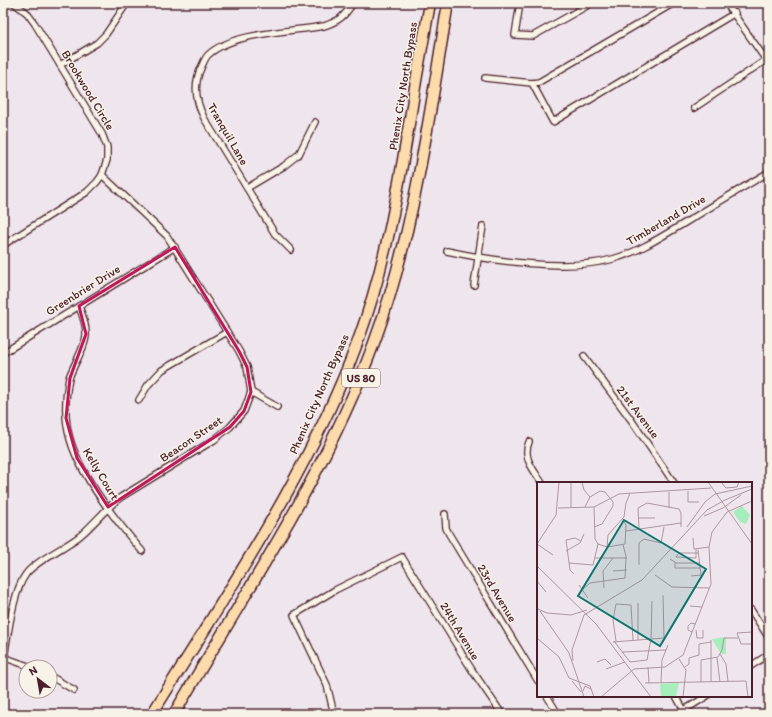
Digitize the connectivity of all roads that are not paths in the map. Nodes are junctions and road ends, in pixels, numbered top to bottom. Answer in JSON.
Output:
{"nodes":[{"id":1,"x":14,"y":3,"type":"edge"},
{"id":2,"x":126,"y":3,"type":"edge"},
{"id":3,"x":353,"y":3,"type":"edge"},
{"id":4,"x":430,"y":3,"type":"edge"},
{"id":5,"x":448,"y":3,"type":"edge"},
{"id":6,"x":520,"y":3,"type":"edge"},
{"id":7,"x":592,"y":3,"type":"edge"},
{"id":8,"x":674,"y":3,"type":"edge"},
{"id":9,"x":726,"y":3,"type":"edge"},
{"id":10,"x":735,"y":13,"type":"junction"},
{"id":11,"x":60,"y":65,"type":"junction"},
{"id":12,"x":485,"y":78,"type":"dead end"},
{"id":13,"x":532,"y":84,"type":"junction"},
{"id":14,"x":694,"y":108,"type":"dead end"},
{"id":15,"x":315,"y":122,"type":"dead end"},
{"id":16,"x":769,"y":172,"type":"edge"},
{"id":17,"x":102,"y":175,"type":"junction"},
{"id":18,"x":247,"y":188,"type":"junction"},
{"id":19,"x":482,"y":226,"type":"dead end"},
{"id":20,"x":3,"y":245,"type":"edge"},
{"id":21,"x":174,"y":247,"type":"junction"},
{"id":22,"x":291,"y":250,"type":"dead end"},
{"id":23,"x":447,"y":251,"type":"dead end"},
{"id":24,"x":479,"y":258,"type":"junction"},
{"id":25,"x":474,"y":285,"type":"dead end"},
{"id":26,"x":80,"y":306,"type":"junction"},
{"id":27,"x":227,"y":332,"type":"junction"},
{"id":28,"x":3,"y":353,"type":"edge"},
{"id":29,"x":584,"y":356,"type":"dead end"},
{"id":30,"x":251,"y":392,"type":"junction"},
{"id":31,"x":138,"y":400,"type":"dead end"},
{"id":32,"x":277,"y":407,"type":"dead end"},
{"id":33,"x":529,"y":442,"type":"dead end"},
{"id":34,"x":541,"y":482,"type":"edge"},
{"id":35,"x":673,"y":482,"type":"edge"},
{"id":36,"x":108,"y":507,"type":"junction"},
{"id":37,"x":445,"y":514,"type":"dead end"},
{"id":38,"x":142,"y":551,"type":"dead end"},
{"id":39,"x":752,"y":612,"type":"edge"},
{"id":40,"x":769,"y":638,"type":"edge"},
{"id":41,"x":769,"y":654,"type":"edge"},
{"id":42,"x":3,"y":657,"type":"edge"},
{"id":43,"x":18,"y":662,"type":"edge"},
{"id":44,"x":752,"y":665,"type":"edge"},
{"id":45,"x":537,"y":679,"type":"edge"},
{"id":46,"x":58,"y":681,"type":"edge"},
{"id":47,"x":74,"y":690,"type":"dead end"},
{"id":48,"x":548,"y":697,"type":"edge"},
{"id":49,"x":677,"y":697,"type":"edge"},
{"id":50,"x":705,"y":697,"type":"edge"},
{"id":51,"x":685,"y":712,"type":"edge"},
{"id":52,"x":152,"y":714,"type":"edge"},
{"id":53,"x":174,"y":714,"type":"edge"},
{"id":54,"x":334,"y":714,"type":"edge"},
{"id":55,"x":502,"y":714,"type":"edge"},
{"id":56,"x":558,"y":714,"type":"edge"},
{"id":57,"x":678,"y":714,"type":"edge"}],
"edges":[{"from":1,"to":11,"type":"street","name":"Brookwood Circle"},
{"from":2,"to":11,"type":"street"},
{"from":3,"to":18,"type":"street","name":"Tranquil Lane"},
{"from":4,"to":52,"type":"highway","name":"Phenix City North Bypass","number":"US 80"},
{"from":5,"to":53,"type":"highway","number":"US 80"},
{"from":6,"to":7,"type":"street"},
{"from":8,"to":13,"type":"street"},
{"from":9,"to":10,"type":"street"},
{"from":10,"to":13,"type":"street"},
{"from":10,"to":14,"type":"street"},
{"from":11,"to":17,"type":"street","name":"Brookwood Circle"},
{"from":12,"to":13,"type":"street"},
{"from":15,"to":18,"type":"street"},
{"from":16,"to":24,"type":"street","name":"Timberland Drive"},
{"from":17,"to":20,"type":"street","name":"Brookwood Circle"},
{"from":17,"to":21,"type":"street"},
{"from":18,"to":22,"type":"street","name":"Tranquil Lane"},
{"from":19,"to":24,"type":"street"},
{"from":21,"to":26,"type":"street","name":"Greenbrier Drive"},
{"from":21,"to":27,"type":"street"},
{"from":23,"to":24,"type":"street","name":"Timberland Drive"},
{"from":24,"to":25,"type":"street"},
{"from":26,"to":28,"type":"street","name":"Greenbrier Drive"},
{"from":26,"to":36,"type":"street","name":"Kelly Court"},
{"from":27,"to":30,"type":"street"},
{"from":27,"to":31,"type":"street"},
{"from":29,"to":35,"type":"street","name":"21st Avenue"},
{"from":30,"to":32,"type":"street"},
{"from":30,"to":36,"type":"street","name":"Beacon Street"},
{"from":33,"to":34,"type":"street"},
{"from":36,"to":38,"type":"street","name":"Kelly Court"},
{"from":36,"to":42,"type":"street","name":"Beacon Street"},
{"from":37,"to":45,"type":"street","name":"23rd Avenue"},
{"from":39,"to":40,"type":"street"},
{"from":41,"to":44,"type":"street"},
{"from":42,"to":43,"type":"street"},
{"from":46,"to":47,"type":"street"},
{"from":48,"to":56,"type":"street"},
{"from":49,"to":51,"type":"street"},
{"from":50,"to":51,"type":"street"},
{"from":51,"to":57,"type":"street"},
{"from":54,"to":55,"type":"street","name":"24th Avenue"}]}
